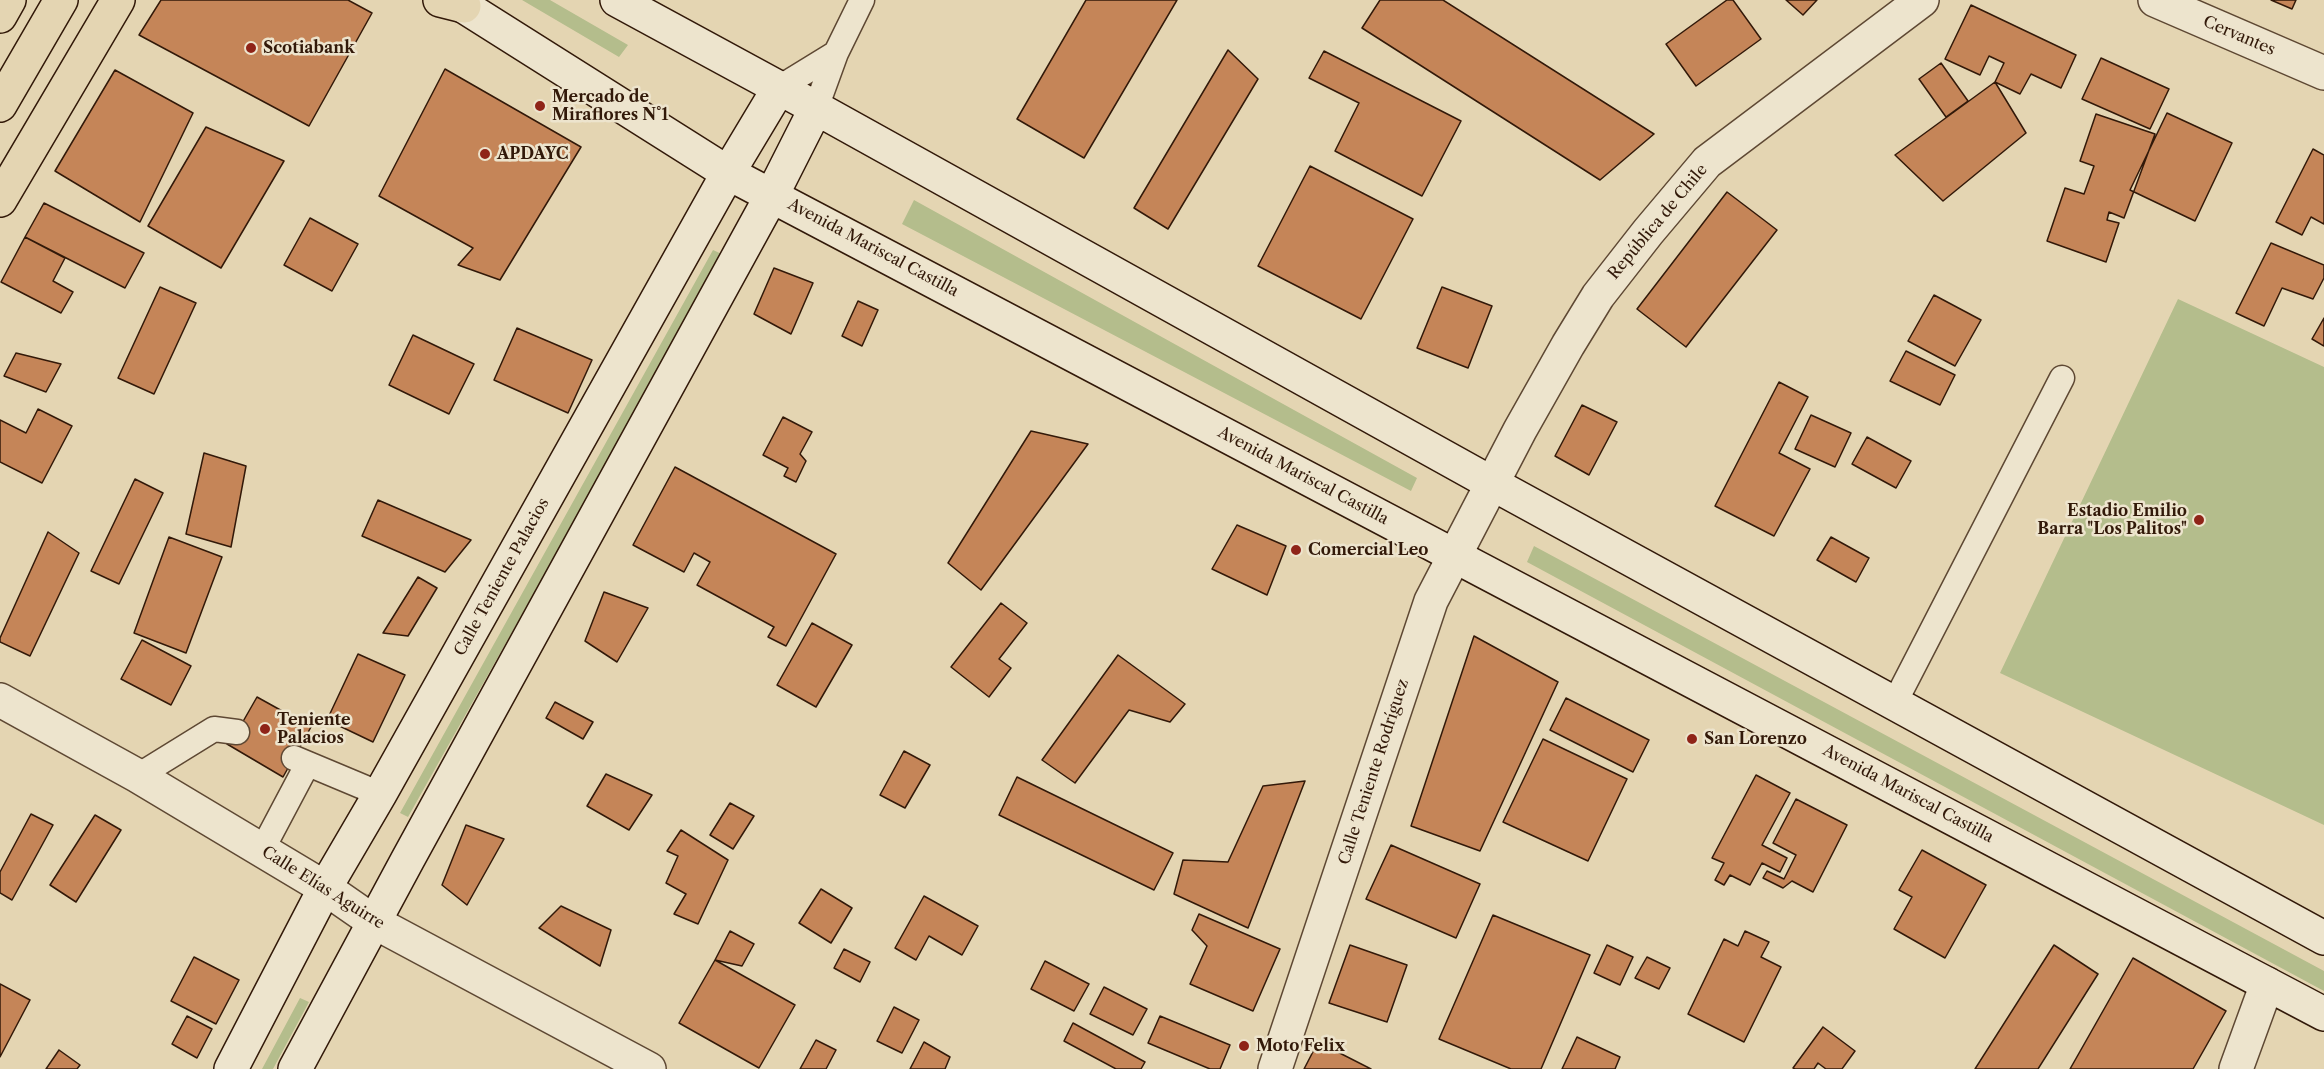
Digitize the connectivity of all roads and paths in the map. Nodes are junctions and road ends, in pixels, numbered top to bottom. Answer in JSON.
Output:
{"nodes":[{"id":1,"x":9,"y":0,"type":"edge"},
{"id":2,"x":61,"y":0,"type":"edge"},
{"id":3,"x":118,"y":0,"type":"edge"},
{"id":4,"x":617,"y":0,"type":"edge"},
{"id":5,"x":862,"y":0,"type":"edge"},
{"id":6,"x":1922,"y":0,"type":"edge"},
{"id":7,"x":2155,"y":0,"type":"edge"},
{"id":8,"x":452,"y":2,"type":"edge"},
{"id":9,"x":0,"y":16,"type":"edge"},
{"id":10,"x":836,"y":52,"type":"junction"},
{"id":11,"x":2324,"y":73,"type":"edge"},
{"id":12,"x":779,"y":88,"type":"junction"},
{"id":13,"x":0,"y":105,"type":"edge"},
{"id":14,"x":816,"y":108,"type":"junction"},
{"id":15,"x":728,"y":173,"type":"junction"},
{"id":16,"x":772,"y":195,"type":"junction"},
{"id":17,"x":0,"y":200,"type":"edge"},
{"id":18,"x":2062,"y":378,"type":"dead end"},
{"id":19,"x":1493,"y":484,"type":"junction"},
{"id":20,"x":1455,"y":555,"type":"junction"},
{"id":21,"x":0,"y":700,"type":"edge"},
{"id":22,"x":1894,"y":704,"type":"junction"},
{"id":23,"x":237,"y":732,"type":"dead end"},
{"id":24,"x":138,"y":776,"type":"junction"},
{"id":25,"x":380,"y":794,"type":"junction"},
{"id":26,"x":262,"y":850,"type":"junction"},
{"id":27,"x":325,"y":888,"type":"junction"},
{"id":28,"x":374,"y":922,"type":"junction"},
{"id":29,"x":2324,"y":938,"type":"edge"},
{"id":30,"x":2267,"y":984,"type":"junction"},
{"id":31,"x":2324,"y":1014,"type":"edge"},
{"id":32,"x":231,"y":1069,"type":"edge"},
{"id":33,"x":296,"y":1069,"type":"edge"},
{"id":34,"x":649,"y":1069,"type":"edge"},
{"id":35,"x":1275,"y":1069,"type":"edge"},
{"id":36,"x":2236,"y":1069,"type":"edge"}],
"edges":[{"from":1,"to":9,"type":"main road"},
{"from":2,"to":13,"type":"main road"},
{"from":3,"to":17,"type":"main road"},
{"from":4,"to":12,"type":"main road"},
{"from":5,"to":10,"type":"lane"},
{"from":6,"to":19,"type":"main road","name":"República de Chile"},
{"from":7,"to":11,"type":"main road","name":"Cervantes"},
{"from":8,"to":15,"type":"main road","name":"Avenida Mariscal Castilla"},
{"from":10,"to":12,"type":"lane"},
{"from":10,"to":14,"type":"lane"},
{"from":12,"to":14,"type":"main road"},
{"from":12,"to":15,"type":"main road","name":"Calle Teniente Palacios"},
{"from":14,"to":16,"type":"main road"},
{"from":14,"to":19,"type":"main road"},
{"from":15,"to":16,"type":"main road","name":"Avenida Mariscal Castilla"},
{"from":15,"to":25,"type":"main road","name":"Calle Teniente Palacios"},
{"from":16,"to":20,"type":"main road","name":"Avenida Mariscal Castilla"},
{"from":16,"to":28,"type":"main road"},
{"from":18,"to":22,"type":"lane"},
{"from":19,"to":20,"type":"main road","name":"Calle Teniente Rodríguez"},
{"from":19,"to":22,"type":"main road"},
{"from":20,"to":30,"type":"main road","name":"Avenida Mariscal Castilla"},
{"from":20,"to":35,"type":"main road","name":"Calle Teniente Rodríguez"},
{"from":21,"to":24,"type":"main road","name":"Calle Elías Aguirre"},
{"from":22,"to":29,"type":"main road"},
{"from":23,"to":24,"type":"lane"},
{"from":24,"to":26,"type":"main road","name":"Calle Elías Aguirre"},
{"from":25,"to":26,"type":"lane"},
{"from":25,"to":27,"type":"main road","name":"Calle Teniente Palacios"},
{"from":26,"to":27,"type":"main road","name":"Calle Elías Aguirre"},
{"from":27,"to":28,"type":"main road","name":"Calle Elías Aguirre"},
{"from":27,"to":32,"type":"main road","name":"Calle Teniente Palacios"},
{"from":28,"to":33,"type":"main road"},
{"from":28,"to":34,"type":"main road","name":"Calle Elías Aguirre"},
{"from":30,"to":31,"type":"main road","name":"Avenida Mariscal Castilla"},
{"from":30,"to":36,"type":"main road"}]}
